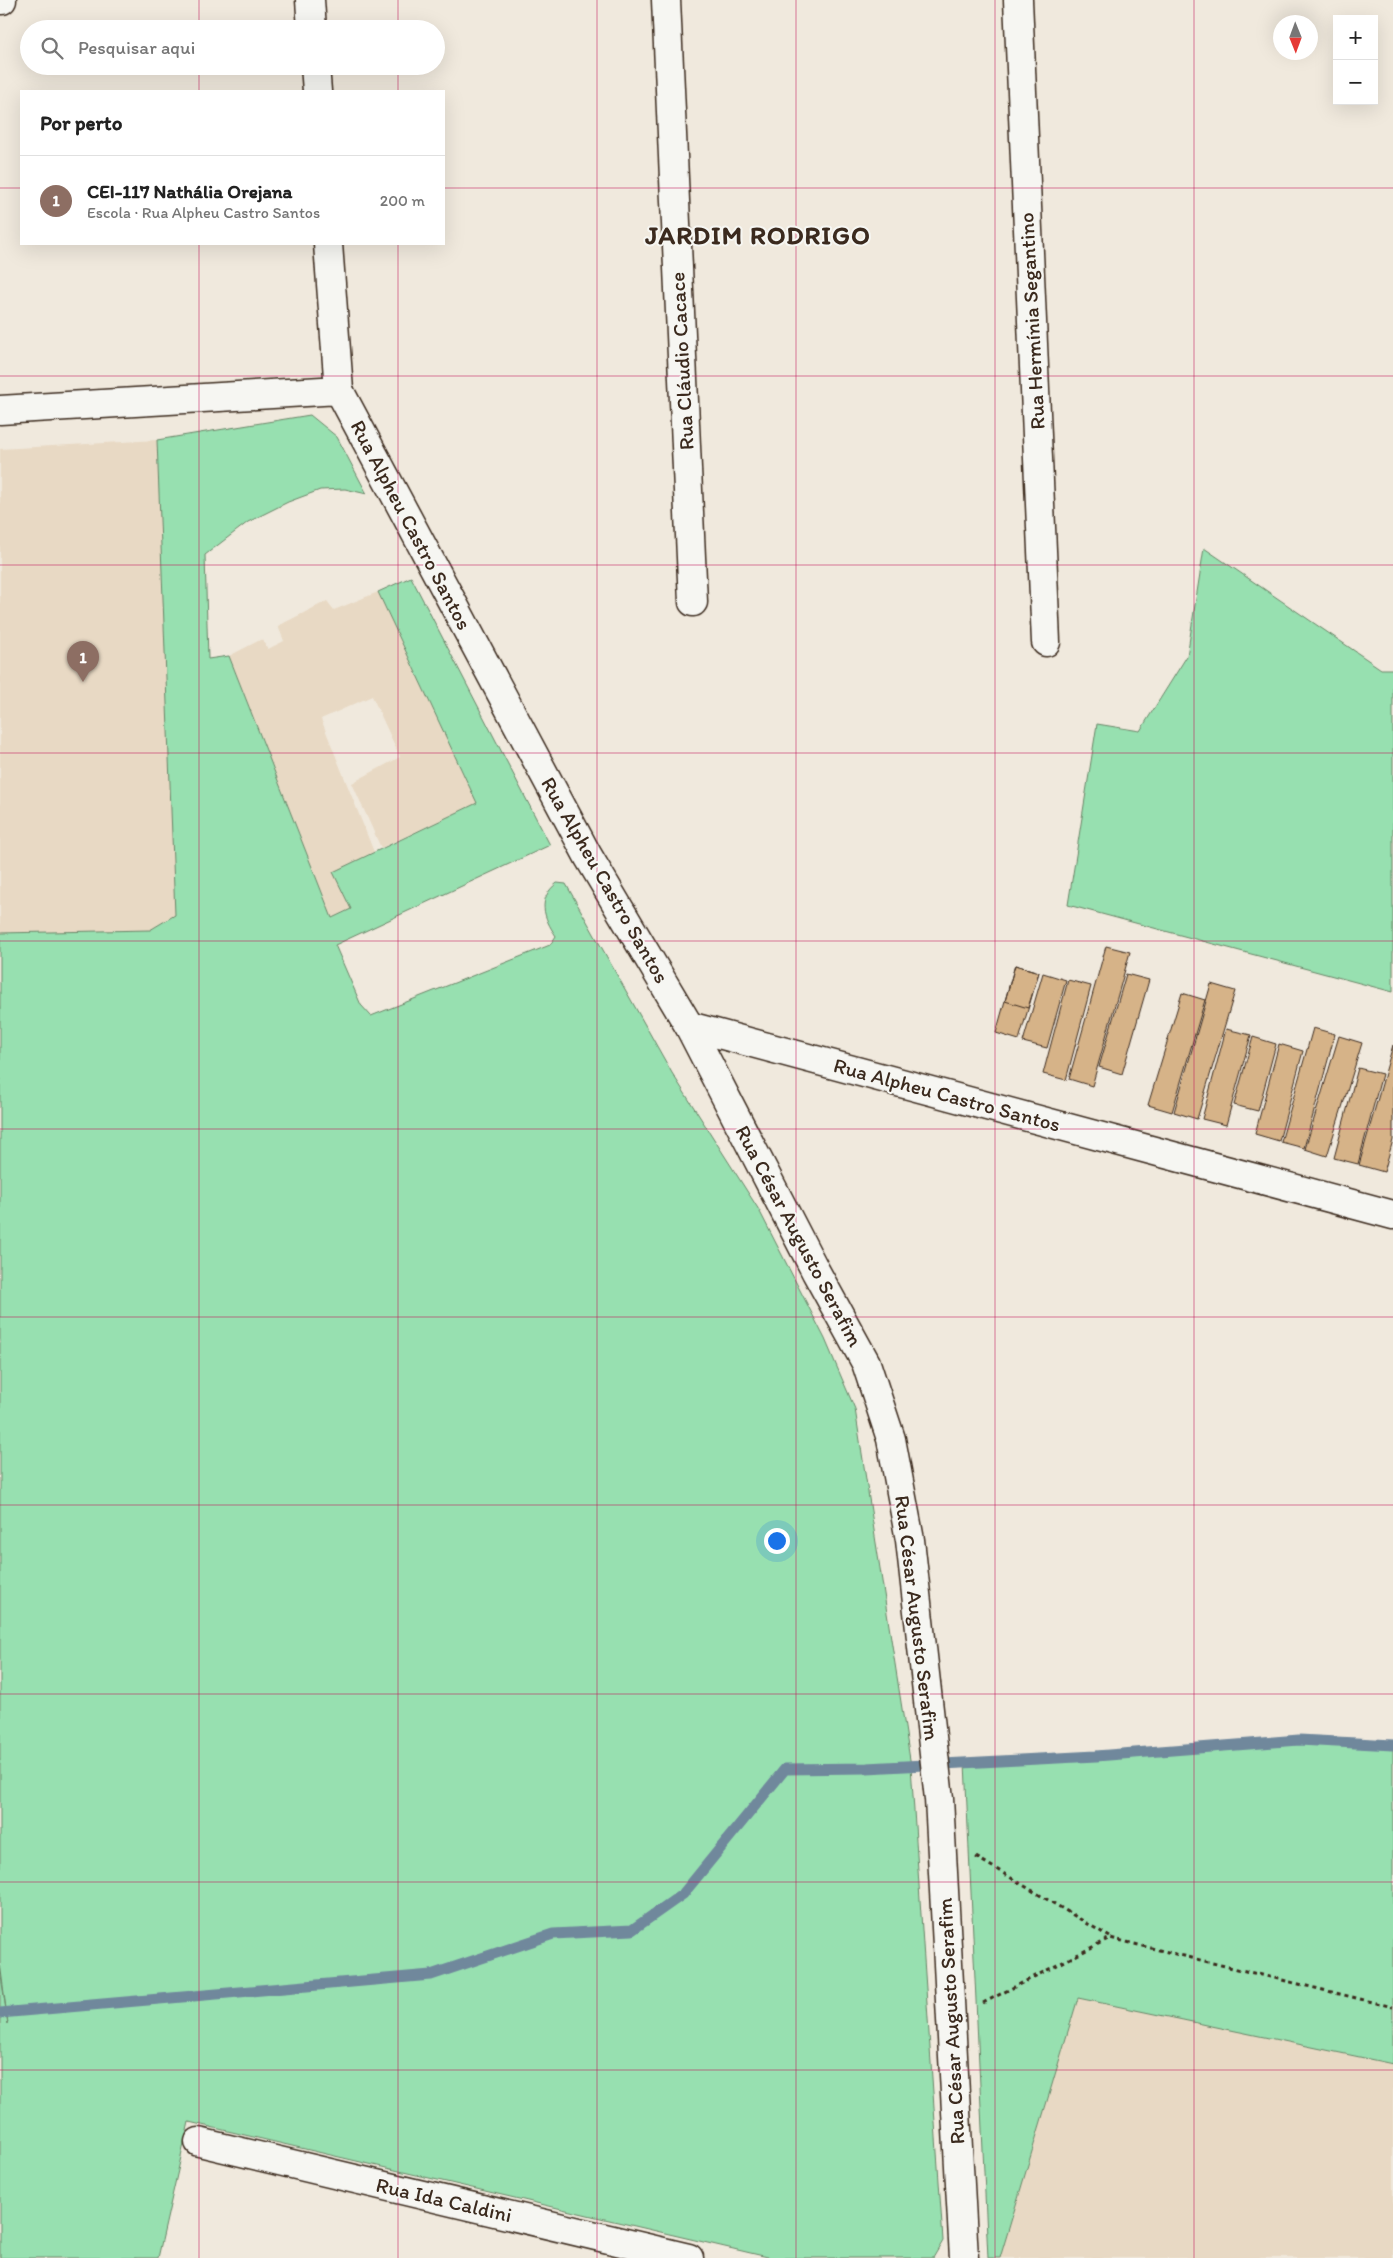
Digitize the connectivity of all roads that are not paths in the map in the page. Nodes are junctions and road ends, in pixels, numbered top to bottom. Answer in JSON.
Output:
{"nodes":[{"id":1,"x":310,"y":0,"type":"edge"},
{"id":2,"x":666,"y":0,"type":"edge"},
{"id":3,"x":1018,"y":0,"type":"edge"},
{"id":4,"x":311,"y":20,"type":"edge"},
{"id":5,"x":316,"y":75,"type":"edge"},
{"id":6,"x":317,"y":90,"type":"edge"},
{"id":7,"x":328,"y":245,"type":"edge"},
{"id":8,"x":338,"y":390,"type":"junction"},
{"id":9,"x":0,"y":410,"type":"edge"},
{"id":10,"x":693,"y":602,"type":"dead end"},
{"id":11,"x":1046,"y":642,"type":"dead end"},
{"id":12,"x":690,"y":1026,"type":"junction"},
{"id":13,"x":1393,"y":1215,"type":"edge"},
{"id":14,"x":199,"y":2142,"type":"dead end"},
{"id":15,"x":689,"y":2258,"type":"edge"},
{"id":16,"x":964,"y":2258,"type":"edge"}],
"edges":[{"from":1,"to":4,"type":"street"},
{"from":2,"to":10,"type":"street","name":"Rua Cláudio Cacace"},
{"from":3,"to":11,"type":"street","name":"Rua Hermínia Segantino"},
{"from":5,"to":6,"type":"street"},
{"from":7,"to":8,"type":"street"},
{"from":8,"to":9,"type":"street"},
{"from":8,"to":12,"type":"street","name":"Rua Alpheu Castro Santos"},
{"from":12,"to":13,"type":"street","name":"Rua Alpheu Castro Santos"},
{"from":12,"to":16,"type":"street","name":"Rua César Augusto Serafim"},
{"from":14,"to":15,"type":"street","name":"Rua Ida Caldini"}]}
